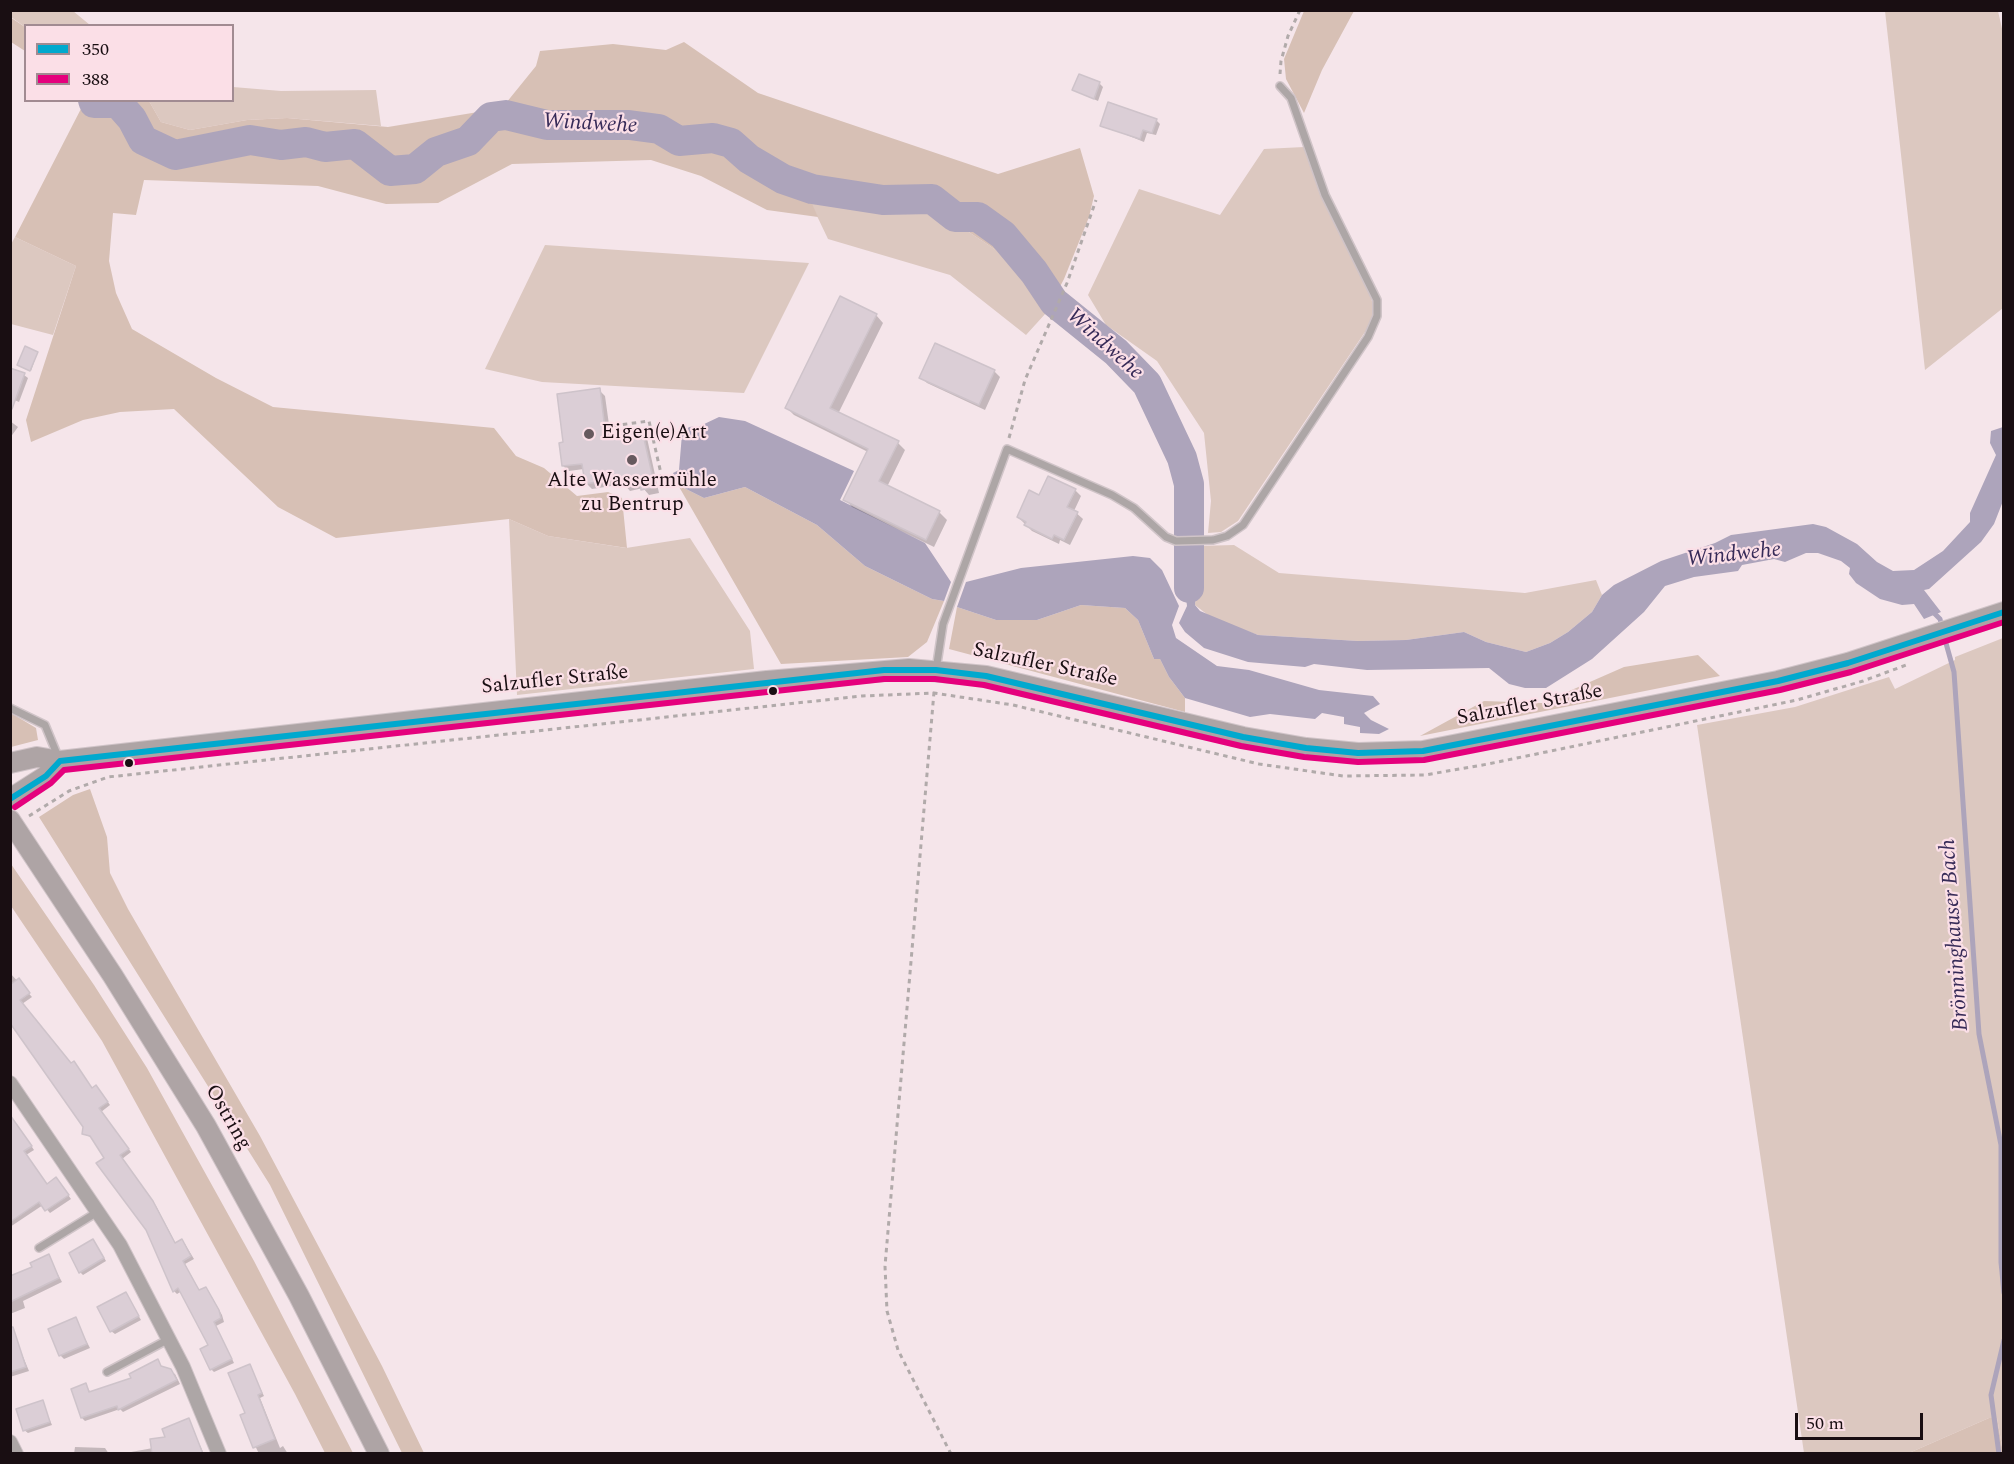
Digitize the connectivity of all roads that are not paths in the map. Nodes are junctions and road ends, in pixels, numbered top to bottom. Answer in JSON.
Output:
{"nodes":[{"id":1,"x":1280,"y":86,"type":"road end"},
{"id":2,"x":2004,"y":612,"type":"edge"},
{"id":3,"x":936,"y":670,"type":"junction"},
{"id":4,"x":10,"y":708,"type":"edge"},
{"id":5,"x":60,"y":761,"type":"junction"},
{"id":6,"x":10,"y":763,"type":"edge"},
{"id":7,"x":10,"y":799,"type":"edge"},
{"id":8,"x":10,"y":820,"type":"edge"},
{"id":9,"x":10,"y":1083,"type":"edge"},
{"id":10,"x":99,"y":1211,"type":"junction"},
{"id":11,"x":39,"y":1248,"type":"dead end"},
{"id":12,"x":169,"y":1339,"type":"junction"},
{"id":13,"x":107,"y":1372,"type":"dead end"},
{"id":14,"x":10,"y":1442,"type":"edge"},
{"id":15,"x":16,"y":1454,"type":"edge"},
{"id":16,"x":219,"y":1454,"type":"edge"},
{"id":17,"x":379,"y":1454,"type":"edge"}],
"edges":[{"from":1,"to":3,"type":"lane"},
{"from":2,"to":3,"type":"main road","name":"Salzufler Straße"},
{"from":3,"to":5,"type":"main road","name":"Salzufler Straße"},
{"from":4,"to":5,"type":"lane"},
{"from":5,"to":6,"type":"main road","name":"Salzufler Straße"},
{"from":5,"to":7,"type":"main road"},
{"from":8,"to":17,"type":"main road","name":"Ostring"},
{"from":9,"to":10,"type":"street"},
{"from":10,"to":11,"type":"lane"},
{"from":10,"to":12,"type":"street"},
{"from":12,"to":13,"type":"lane"},
{"from":12,"to":16,"type":"street"},
{"from":14,"to":15,"type":"street"}]}
